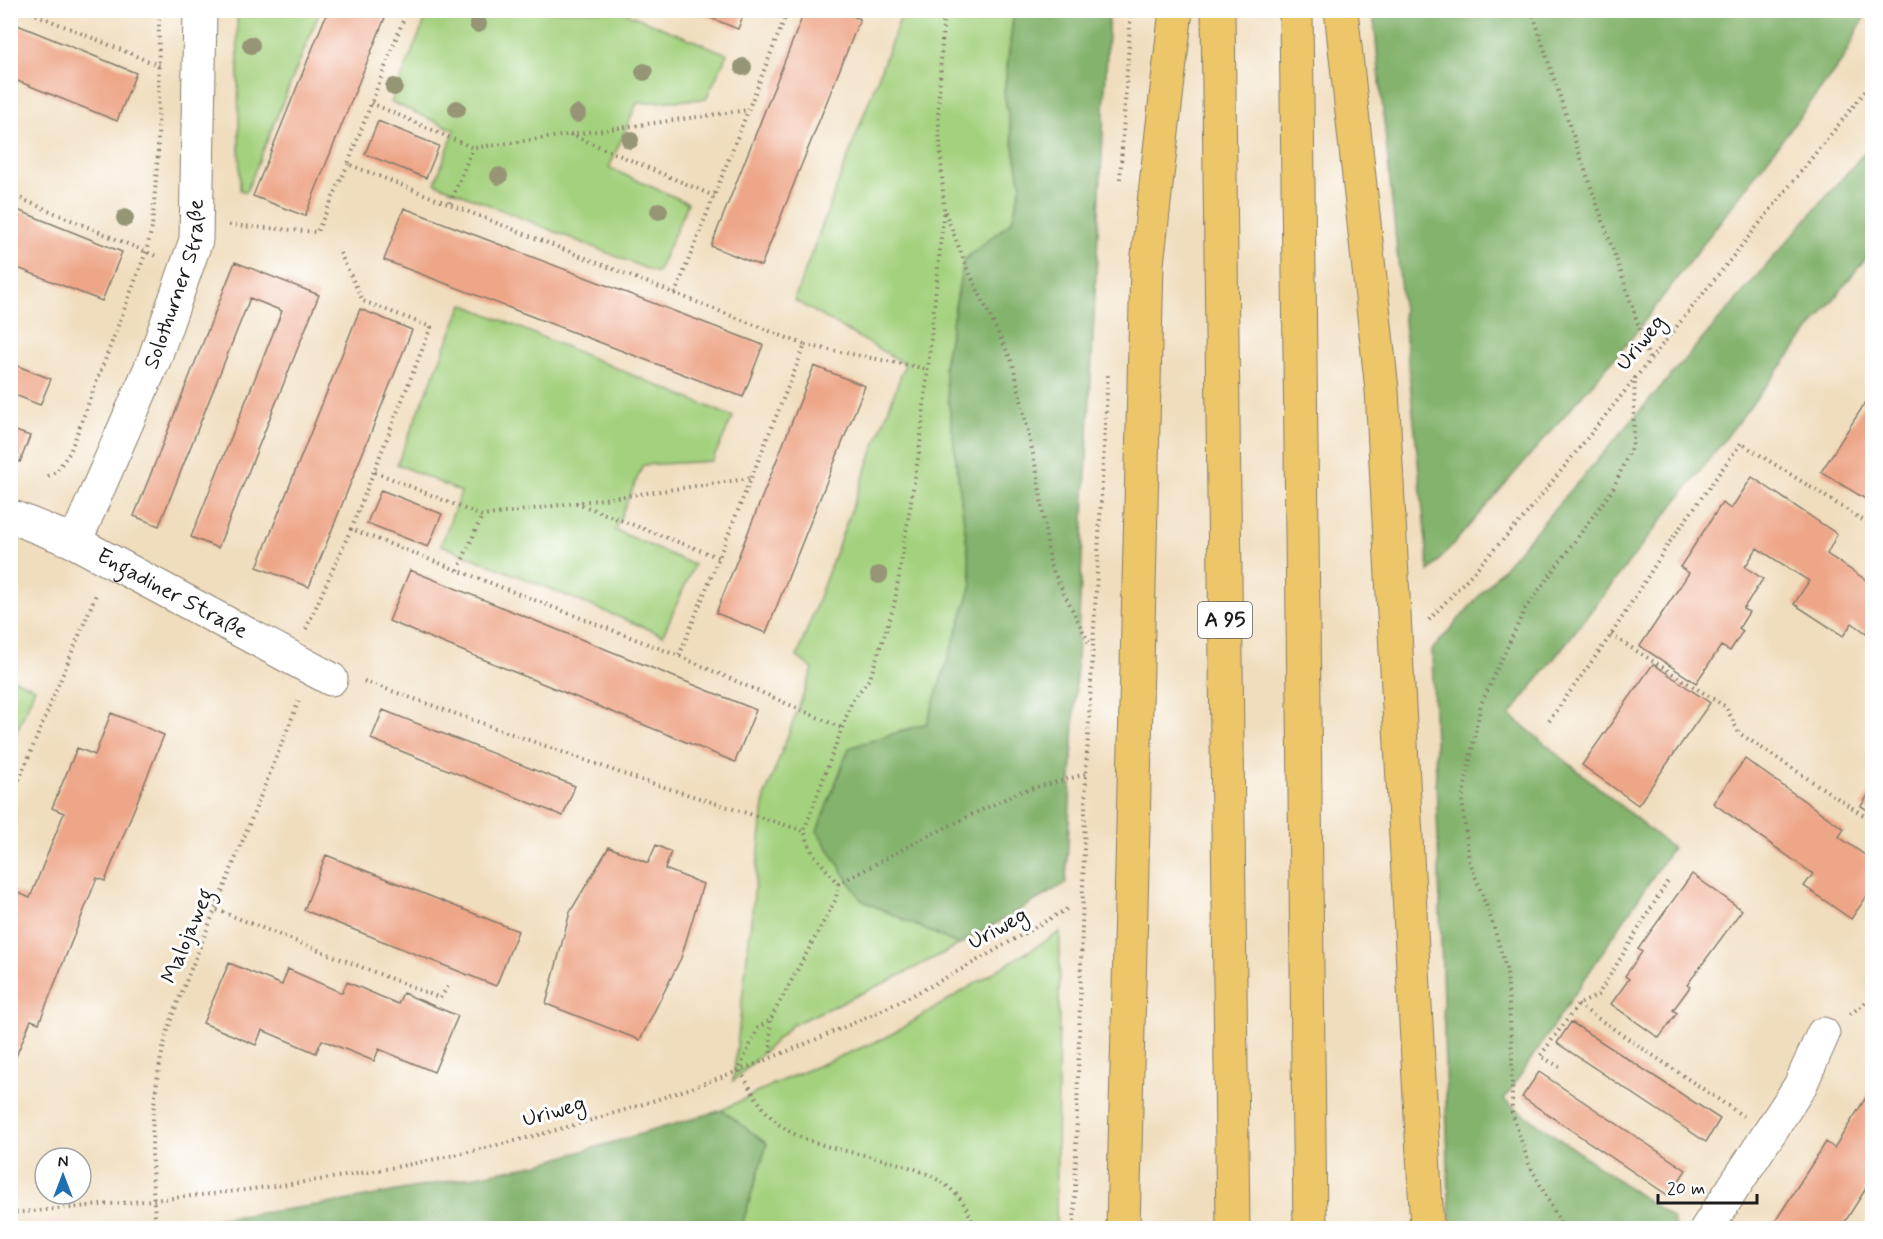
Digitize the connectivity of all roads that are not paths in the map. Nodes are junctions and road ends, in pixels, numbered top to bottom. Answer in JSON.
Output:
{"nodes":[{"id":1,"x":200,"y":10,"type":"edge"},
{"id":2,"x":1176,"y":10,"type":"edge"},
{"id":3,"x":1218,"y":10,"type":"edge"},
{"id":4,"x":1296,"y":10,"type":"edge"},
{"id":5,"x":1341,"y":10,"type":"edge"},
{"id":6,"x":10,"y":516,"type":"edge"},
{"id":7,"x":75,"y":542,"type":"junction"},
{"id":8,"x":309,"y":668,"type":"road end"},
{"id":9,"x":1823,"y":1034,"type":"dead end"},
{"id":10,"x":1123,"y":1228,"type":"edge"},
{"id":11,"x":1233,"y":1228,"type":"edge"},
{"id":12,"x":1310,"y":1228,"type":"edge"},
{"id":13,"x":1427,"y":1228,"type":"edge"},
{"id":14,"x":1707,"y":1228,"type":"edge"}],
"edges":[{"from":1,"to":7,"type":"street","name":"Solothurner Straße"},
{"from":2,"to":10,"type":"highway"},
{"from":3,"to":11,"type":"highway","number":"A 95"},
{"from":4,"to":12,"type":"highway"},
{"from":5,"to":13,"type":"highway"},
{"from":6,"to":7,"type":"street","name":"Engadiner Straße"},
{"from":7,"to":8,"type":"street","name":"Engadiner Straße"},
{"from":9,"to":14,"type":"street"}]}
